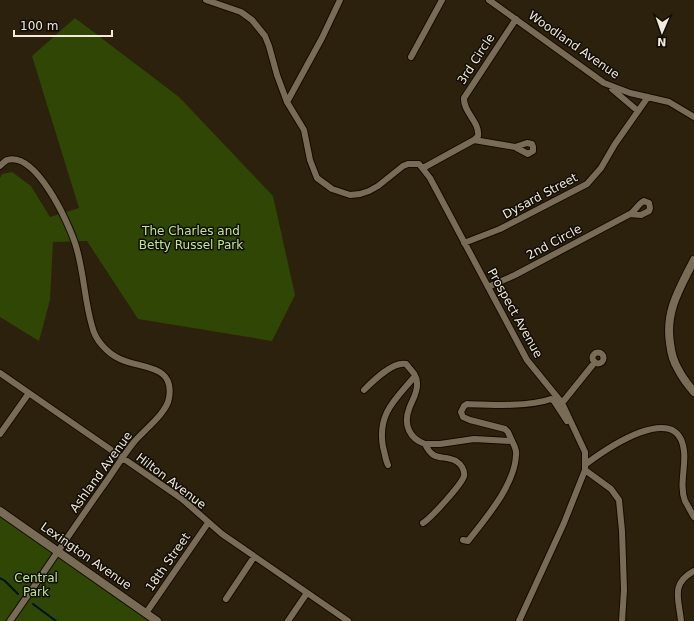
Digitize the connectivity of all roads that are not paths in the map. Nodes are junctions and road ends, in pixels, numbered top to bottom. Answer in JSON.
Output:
{"nodes":[{"id":1,"x":206,"y":0,"type":"edge"},
{"id":2,"x":231,"y":0,"type":"edge"},
{"id":3,"x":340,"y":0,"type":"edge"},
{"id":4,"x":442,"y":0,"type":"edge"},
{"id":5,"x":489,"y":0,"type":"edge"},
{"id":6,"x":229,"y":8,"type":"junction"},
{"id":7,"x":516,"y":19,"type":"junction"},
{"id":8,"x":411,"y":57,"type":"dead end"},
{"id":9,"x":604,"y":83,"type":"junction"},
{"id":10,"x":648,"y":97,"type":"junction"},
{"id":11,"x":287,"y":102,"type":"junction"},
{"id":12,"x":638,"y":111,"type":"junction"},
{"id":13,"x":694,"y":117,"type":"edge"},
{"id":14,"x":474,"y":140,"type":"junction"},
{"id":15,"x":515,"y":147,"type":"dead end"},
{"id":16,"x":0,"y":166,"type":"edge"},
{"id":17,"x":423,"y":168,"type":"junction"},
{"id":18,"x":630,"y":214,"type":"dead end"},
{"id":19,"x":464,"y":243,"type":"junction"},
{"id":20,"x":694,"y":260,"type":"edge"},
{"id":21,"x":488,"y":287,"type":"junction"},
{"id":22,"x":595,"y":362,"type":"dead end"},
{"id":23,"x":0,"y":373,"type":"edge"},
{"id":24,"x":415,"y":376,"type":"junction"},
{"id":25,"x":364,"y":390,"type":"dead end"},
{"id":26,"x":694,"y":392,"type":"edge"},
{"id":27,"x":29,"y":393,"type":"junction"},
{"id":28,"x":562,"y":403,"type":"junction"},
{"id":29,"x":576,"y":431,"type":"junction"},
{"id":30,"x":0,"y":434,"type":"edge"},
{"id":31,"x":512,"y":440,"type":"junction"},
{"id":32,"x":425,"y":444,"type":"junction"},
{"id":33,"x":123,"y":458,"type":"junction"},
{"id":34,"x":388,"y":465,"type":"dead end"},
{"id":35,"x":585,"y":467,"type":"junction"},
{"id":36,"x":0,"y":511,"type":"edge"},
{"id":37,"x":694,"y":517,"type":"edge"},
{"id":38,"x":208,"y":523,"type":"junction"},
{"id":39,"x":423,"y":523,"type":"dead end"},
{"id":40,"x":463,"y":540,"type":"dead end"},
{"id":41,"x":58,"y":552,"type":"junction"},
{"id":42,"x":254,"y":557,"type":"junction"},
{"id":43,"x":694,"y":571,"type":"edge"},
{"id":44,"x":307,"y":593,"type":"junction"},
{"id":45,"x":226,"y":599,"type":"dead end"},
{"id":46,"x":146,"y":613,"type":"junction"},
{"id":47,"x":10,"y":621,"type":"edge"},
{"id":48,"x":157,"y":621,"type":"edge"},
{"id":49,"x":288,"y":621,"type":"edge"},
{"id":50,"x":348,"y":621,"type":"edge"},
{"id":51,"x":519,"y":621,"type":"edge"},
{"id":52,"x":622,"y":621,"type":"edge"},
{"id":53,"x":681,"y":621,"type":"edge"}],
"edges":[{"from":1,"to":6,"type":"street"},
{"from":2,"to":6,"type":"street"},
{"from":3,"to":11,"type":"street"},
{"from":4,"to":8,"type":"street"},
{"from":5,"to":7,"type":"street","name":"Woodland Avenue"},
{"from":6,"to":11,"type":"street"},
{"from":7,"to":9,"type":"street","name":"Woodland Avenue"},
{"from":7,"to":14,"type":"street","name":"3rd Circle"},
{"from":9,"to":10,"type":"street","name":"Woodland Avenue"},
{"from":9,"to":12,"type":"street"},
{"from":10,"to":12,"type":"street","name":"Dysard Street"},
{"from":10,"to":13,"type":"street","name":"Woodland Avenue"},
{"from":11,"to":17,"type":"street"},
{"from":12,"to":19,"type":"street","name":"Dysard Street"},
{"from":14,"to":15,"type":"street"},
{"from":14,"to":17,"type":"street"},
{"from":16,"to":33,"type":"street","name":"Ashland Avenue"},
{"from":17,"to":19,"type":"street","name":"Prospect Avenue"},
{"from":18,"to":21,"type":"street","name":"2nd Circle"},
{"from":19,"to":21,"type":"street","name":"Prospect Avenue"},
{"from":20,"to":26,"type":"street"},
{"from":21,"to":28,"type":"street","name":"Prospect Avenue"},
{"from":22,"to":28,"type":"street"},
{"from":23,"to":27,"type":"street","name":"Hilton Avenue"},
{"from":24,"to":25,"type":"street"},
{"from":24,"to":32,"type":"street"},
{"from":24,"to":34,"type":"street"},
{"from":27,"to":30,"type":"street"},
{"from":27,"to":33,"type":"street","name":"Hilton Avenue"},
{"from":28,"to":29,"type":"street","name":"Prospect Avenue"},
{"from":29,"to":31,"type":"street"},
{"from":29,"to":35,"type":"street","name":"Prospect Avenue"},
{"from":31,"to":32,"type":"street"},
{"from":31,"to":40,"type":"street"},
{"from":32,"to":39,"type":"street"},
{"from":33,"to":38,"type":"street","name":"Hilton Avenue"},
{"from":33,"to":41,"type":"street","name":"Ashland Avenue"},
{"from":35,"to":37,"type":"street"},
{"from":35,"to":51,"type":"street"},
{"from":35,"to":52,"type":"street"},
{"from":36,"to":41,"type":"street","name":"Lexington Avenue"},
{"from":38,"to":42,"type":"street","name":"Hilton Avenue"},
{"from":38,"to":46,"type":"street","name":"18th Street"},
{"from":41,"to":46,"type":"street","name":"Lexington Avenue"},
{"from":41,"to":47,"type":"street","name":"Ashland Avenue"},
{"from":42,"to":44,"type":"street","name":"Hilton Avenue"},
{"from":42,"to":45,"type":"street"},
{"from":43,"to":53,"type":"street"},
{"from":44,"to":49,"type":"street"},
{"from":44,"to":50,"type":"street","name":"Hilton Avenue"},
{"from":46,"to":48,"type":"street","name":"Lexington Avenue"}]}
